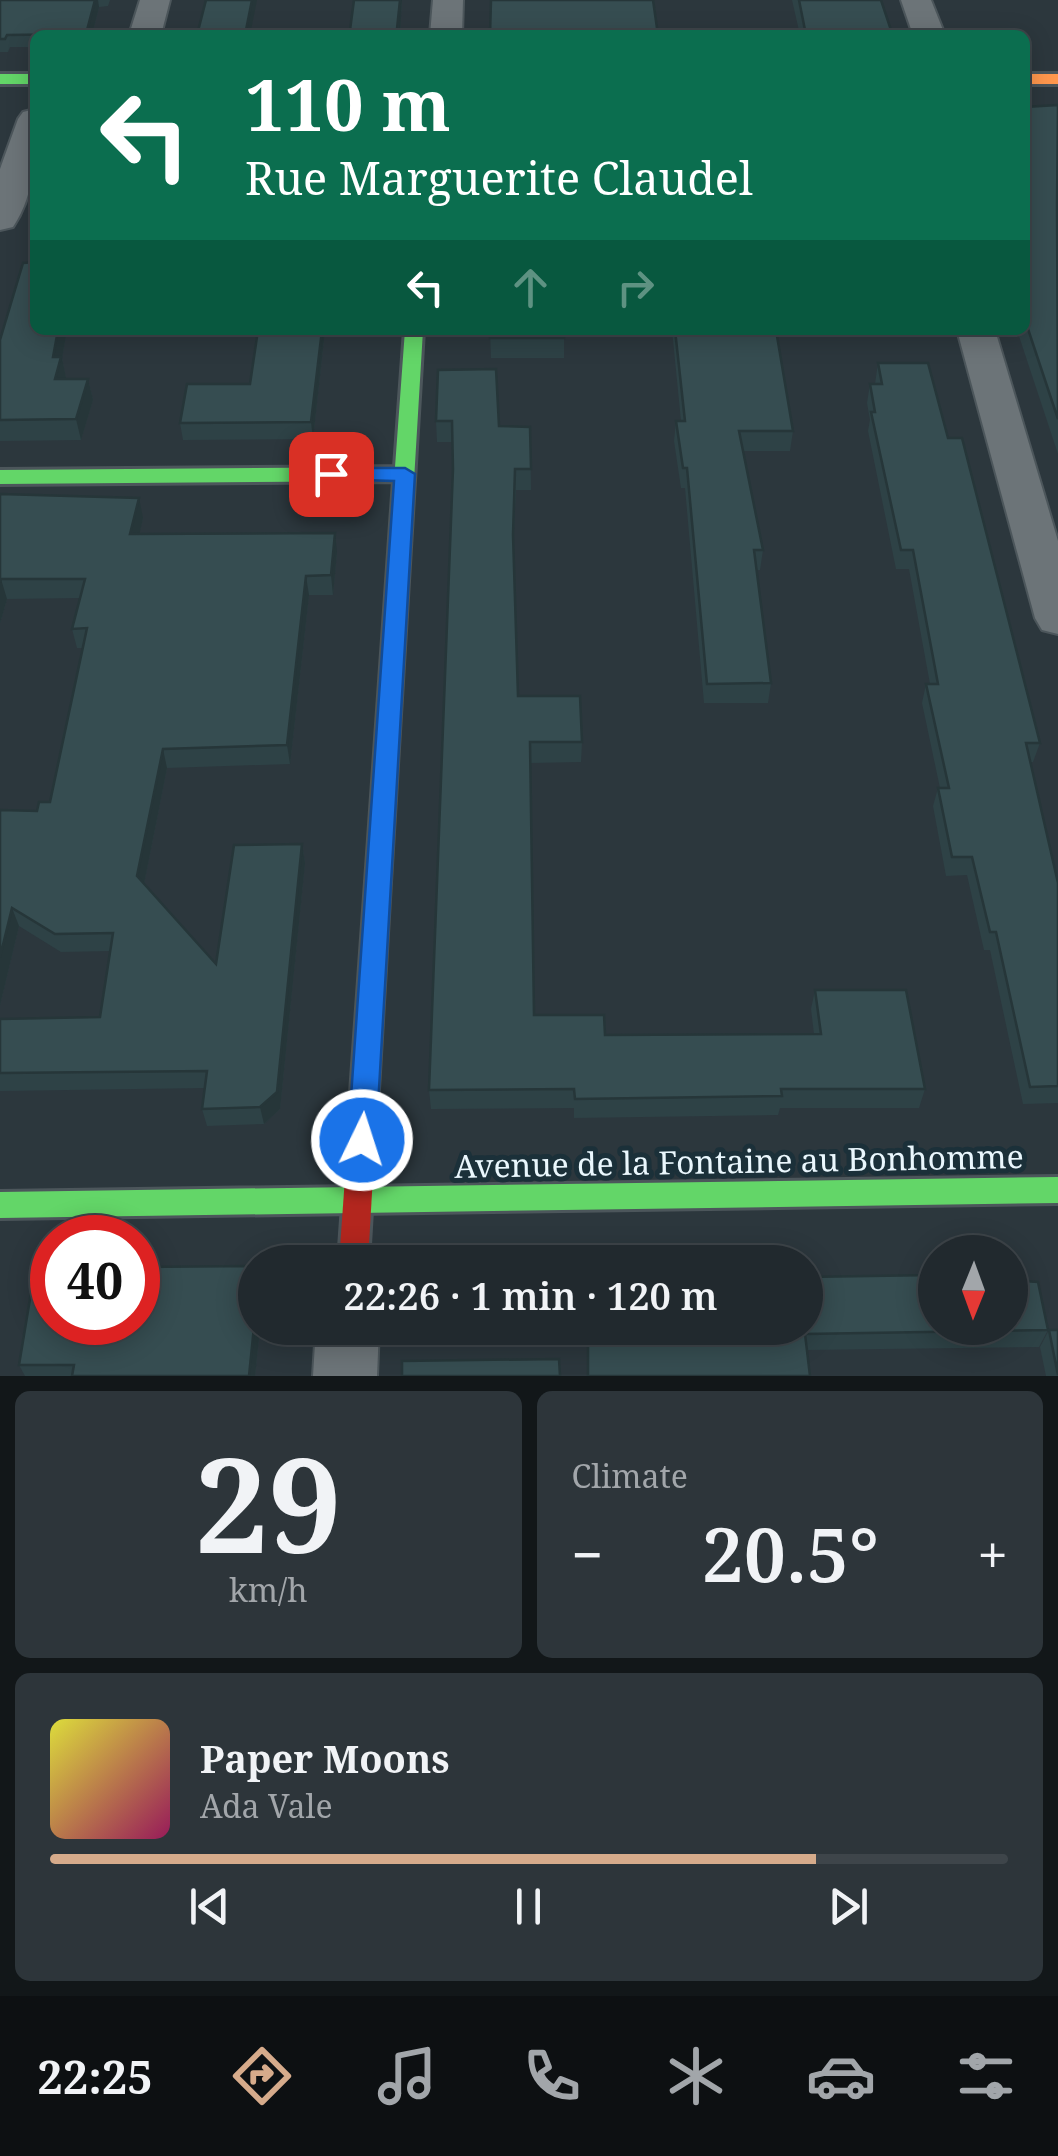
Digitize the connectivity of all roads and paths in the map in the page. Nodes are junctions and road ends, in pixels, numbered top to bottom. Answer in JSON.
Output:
{"nodes":[{"id":1,"x":155,"y":0,"type":"edge"},
{"id":2,"x":448,"y":0,"type":"edge"},
{"id":3,"x":916,"y":0,"type":"edge"},
{"id":4,"x":146,"y":30,"type":"edge"},
{"id":5,"x":446,"y":30,"type":"edge"},
{"id":6,"x":927,"y":30,"type":"edge"},
{"id":7,"x":0,"y":79,"type":"edge"},
{"id":8,"x":30,"y":79,"type":"edge"},
{"id":9,"x":1030,"y":79,"type":"edge"},
{"id":10,"x":1058,"y":79,"type":"edge"},
{"id":11,"x":30,"y":133,"type":"edge"},
{"id":12,"x":0,"y":219,"type":"edge"},
{"id":13,"x":414,"y":335,"type":"edge"},
{"id":14,"x":977,"y":335,"type":"edge"},
{"id":15,"x":405,"y":474,"type":"junction"},
{"id":16,"x":0,"y":476,"type":"edge"},
{"id":17,"x":1058,"y":618,"type":"edge"},
{"id":18,"x":1058,"y":1190,"type":"edge"},
{"id":19,"x":358,"y":1200,"type":"junction"},
{"id":20,"x":0,"y":1206,"type":"edge"},
{"id":21,"x":354,"y":1245,"type":"edge"},
{"id":22,"x":347,"y":1345,"type":"edge"},
{"id":23,"x":344,"y":1376,"type":"edge"}],
"edges":[{"from":1,"to":4,"type":"street"},
{"from":2,"to":5,"type":"street"},
{"from":3,"to":6,"type":"street"},
{"from":7,"to":8,"type":"street"},
{"from":9,"to":10,"type":"street"},
{"from":11,"to":12,"type":"street"},
{"from":13,"to":15,"type":"street"},
{"from":14,"to":17,"type":"street"},
{"from":15,"to":16,"type":"street"},
{"from":15,"to":19,"type":"street"},
{"from":18,"to":19,"type":"street","name":"Avenue de la Fontaine au Bonhomme"},
{"from":19,"to":20,"type":"street","name":"Avenue de la Fontaine au Bonhomme"},
{"from":19,"to":21,"type":"street"},
{"from":22,"to":23,"type":"street"}]}
